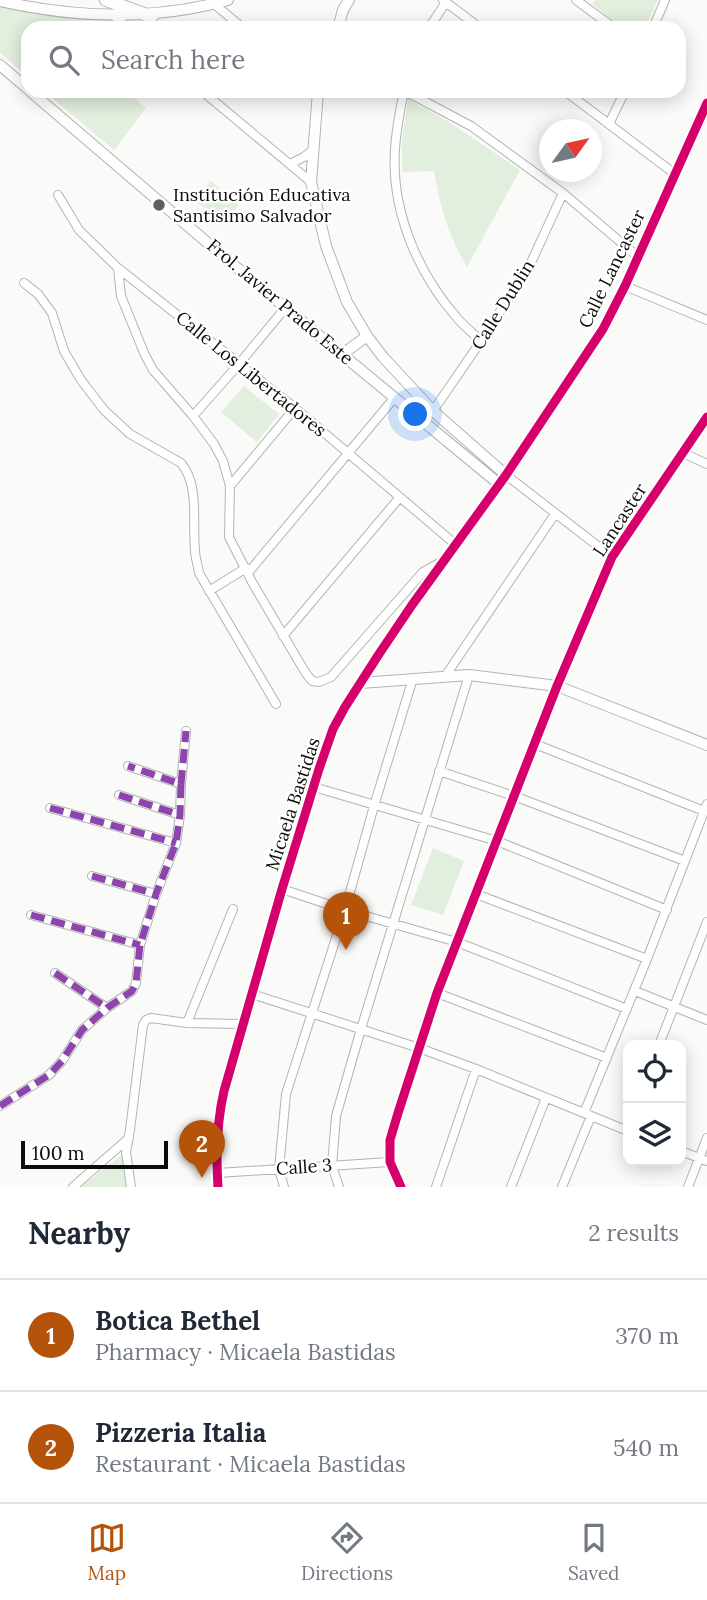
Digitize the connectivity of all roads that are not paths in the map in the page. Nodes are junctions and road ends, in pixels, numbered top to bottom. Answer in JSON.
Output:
{"nodes":[{"id":1,"x":106,"y":0,"type":"edge"},
{"id":2,"x":228,"y":0,"type":"edge"},
{"id":3,"x":349,"y":0,"type":"edge"},
{"id":4,"x":576,"y":0,"type":"edge"},
{"id":5,"x":665,"y":0,"type":"edge"},
{"id":6,"x":0,"y":1,"type":"edge"},
{"id":7,"x":444,"y":1,"type":"edge"},
{"id":8,"x":214,"y":4,"type":"junction"},
{"id":9,"x":150,"y":14,"type":"junction"},
{"id":10,"x":114,"y":16,"type":"junction"},
{"id":11,"x":120,"y":21,"type":"edge"},
{"id":12,"x":148,"y":21,"type":"edge"},
{"id":13,"x":235,"y":21,"type":"edge"},
{"id":14,"x":340,"y":21,"type":"edge"},
{"id":15,"x":433,"y":21,"type":"edge"},
{"id":16,"x":471,"y":21,"type":"edge"},
{"id":17,"x":604,"y":21,"type":"edge"},
{"id":18,"x":656,"y":21,"type":"edge"},
{"id":19,"x":0,"y":65,"type":"edge"},
{"id":20,"x":21,"y":83,"type":"edge"},
{"id":21,"x":38,"y":98,"type":"edge"},
{"id":22,"x":210,"y":98,"type":"edge"},
{"id":23,"x":317,"y":98,"type":"edge"},
{"id":24,"x":404,"y":98,"type":"edge"},
{"id":25,"x":418,"y":98,"type":"edge"},
{"id":26,"x":574,"y":98,"type":"edge"},
{"id":27,"x":622,"y":98,"type":"edge"},
{"id":28,"x":707,"y":103,"type":"edge"},
{"id":29,"x":609,"y":124,"type":"junction"},
{"id":30,"x":313,"y":150,"type":"junction"},
{"id":31,"x":290,"y":164,"type":"junction"},
{"id":32,"x":675,"y":174,"type":"junction"},
{"id":33,"x":311,"y":182,"type":"junction"},
{"id":34,"x":563,"y":193,"type":"junction"},
{"id":35,"x":58,"y":195,"type":"dead end"},
{"id":36,"x":638,"y":256,"type":"junction"},
{"id":37,"x":118,"y":268,"type":"junction"},
{"id":38,"x":24,"y":283,"type":"dead end"},
{"id":39,"x":625,"y":286,"type":"junction"},
{"id":40,"x":286,"y":307,"type":"junction"},
{"id":41,"x":707,"y":320,"type":"edge"},
{"id":42,"x":367,"y":337,"type":"junction"},
{"id":43,"x":481,"y":341,"type":"junction"},
{"id":44,"x":343,"y":354,"type":"junction"},
{"id":45,"x":239,"y":364,"type":"junction"},
{"id":46,"x":395,"y":397,"type":"junction"},
{"id":47,"x":295,"y":408,"type":"junction"},
{"id":48,"x":433,"y":411,"type":"junction"},
{"id":49,"x":193,"y":416,"type":"junction"},
{"id":50,"x":707,"y":416,"type":"edge"},
{"id":51,"x":683,"y":453,"type":"junction"},
{"id":52,"x":349,"y":454,"type":"junction"},
{"id":53,"x":707,"y":464,"type":"edge"},
{"id":54,"x":502,"y":479,"type":"junction"},
{"id":55,"x":230,"y":486,"type":"junction"},
{"id":56,"x":400,"y":497,"type":"junction"},
{"id":57,"x":555,"y":514,"type":"junction"},
{"id":58,"x":455,"y":544,"type":"junction"},
{"id":59,"x":612,"y":558,"type":"junction"},
{"id":60,"x":443,"y":561,"type":"junction"},
{"id":61,"x":247,"y":571,"type":"junction"},
{"id":62,"x":209,"y":591,"type":"junction"},
{"id":63,"x":283,"y":636,"type":"junction"},
{"id":64,"x":469,"y":675,"type":"junction"},
{"id":65,"x":446,"y":676,"type":"junction"},
{"id":66,"x":413,"y":678,"type":"junction"},
{"id":67,"x":360,"y":682,"type":"junction"},
{"id":68,"x":557,"y":686,"type":"junction"},
{"id":69,"x":276,"y":704,"type":"dead end"},
{"id":70,"x":186,"y":731,"type":"dead end"},
{"id":71,"x":535,"y":744,"type":"junction"},
{"id":72,"x":707,"y":745,"type":"edge"},
{"id":73,"x":128,"y":766,"type":"dead end"},
{"id":74,"x":439,"y":771,"type":"junction"},
{"id":75,"x":181,"y":784,"type":"junction"},
{"id":76,"x":314,"y":787,"type":"junction"},
{"id":77,"x":118,"y":795,"type":"dead end"},
{"id":78,"x":514,"y":796,"type":"junction"},
{"id":79,"x":374,"y":806,"type":"junction"},
{"id":80,"x":706,"y":807,"type":"edge"},
{"id":81,"x":50,"y":808,"type":"dead end"},
{"id":82,"x":180,"y":815,"type":"junction"},
{"id":83,"x":424,"y":821,"type":"junction"},
{"id":84,"x":497,"y":841,"type":"junction"},
{"id":85,"x":176,"y":843,"type":"junction"},
{"id":86,"x":685,"y":861,"type":"junction"},
{"id":87,"x":92,"y":876,"type":"dead end"},
{"id":88,"x":282,"y":888,"type":"junction"},
{"id":89,"x":156,"y":894,"type":"junction"},
{"id":90,"x":476,"y":894,"type":"junction"},
{"id":91,"x":233,"y":909,"type":"dead end"},
{"id":92,"x":345,"y":909,"type":"junction"},
{"id":93,"x":667,"y":910,"type":"junction"},
{"id":94,"x":31,"y":915,"type":"dead end"},
{"id":95,"x":707,"y":922,"type":"edge"},
{"id":96,"x":394,"y":923,"type":"junction"},
{"id":97,"x":457,"y":942,"type":"junction"},
{"id":98,"x":140,"y":946,"type":"junction"},
{"id":99,"x":648,"y":959,"type":"junction"},
{"id":100,"x":55,"y":973,"type":"dead end"},
{"id":101,"x":635,"y":991,"type":"junction"},
{"id":102,"x":438,"y":993,"type":"junction"},
{"id":103,"x":252,"y":994,"type":"junction"},
{"id":104,"x":674,"y":1007,"type":"junction"},
{"id":105,"x":107,"y":1008,"type":"junction"},
{"id":106,"x":627,"y":1009,"type":"junction"},
{"id":107,"x":312,"y":1014,"type":"junction"},
{"id":108,"x":707,"y":1020,"type":"edge"},
{"id":109,"x":187,"y":1023,"type":"junction"},
{"id":110,"x":243,"y":1024,"type":"junction"},
{"id":111,"x":361,"y":1029,"type":"junction"},
{"id":112,"x":661,"y":1040,"type":"edge"},
{"id":113,"x":419,"y":1048,"type":"junction"},
{"id":114,"x":607,"y":1058,"type":"junction"},
{"id":115,"x":476,"y":1069,"type":"junction"},
{"id":116,"x":546,"y":1098,"type":"junction"},
{"id":117,"x":0,"y":1106,"type":"edge"},
{"id":118,"x":587,"y":1115,"type":"junction"},
{"id":119,"x":623,"y":1127,"type":"edge"},
{"id":120,"x":129,"y":1138,"type":"junction"},
{"id":121,"x":707,"y":1138,"type":"edge"},
{"id":122,"x":686,"y":1153,"type":"edge"},
{"id":123,"x":703,"y":1160,"type":"edge"},
{"id":124,"x":390,"y":1162,"type":"junction"},
{"id":125,"x":332,"y":1166,"type":"junction"},
{"id":126,"x":279,"y":1169,"type":"junction"},
{"id":127,"x":217,"y":1173,"type":"junction"},
{"id":128,"x":566,"y":1186,"type":"edge"},
{"id":129,"x":73,"y":1187,"type":"edge"},
{"id":130,"x":131,"y":1187,"type":"edge"},
{"id":131,"x":218,"y":1187,"type":"edge"},
{"id":132,"x":284,"y":1187,"type":"edge"},
{"id":133,"x":338,"y":1187,"type":"edge"},
{"id":134,"x":401,"y":1187,"type":"edge"},
{"id":135,"x":436,"y":1187,"type":"edge"},
{"id":136,"x":511,"y":1187,"type":"edge"},
{"id":137,"x":688,"y":1187,"type":"edge"}],
"edges":[{"from":1,"to":9,"type":"main road"},
{"from":2,"to":8,"type":"street"},
{"from":3,"to":14,"type":"street"},
{"from":4,"to":17,"type":"street"},
{"from":5,"to":18,"type":"street"},
{"from":6,"to":10,"type":"street"},
{"from":7,"to":15,"type":"street"},
{"from":7,"to":16,"type":"street"},
{"from":8,"to":9,"type":"street"},
{"from":8,"to":13,"type":"street"},
{"from":9,"to":10,"type":"street"},
{"from":9,"to":12,"type":"street"},
{"from":10,"to":11,"type":"street"},
{"from":19,"to":20,"type":"street","name":"Frol. Javier Prado Este"},
{"from":21,"to":40,"type":"street","name":"Frol. Javier Prado Este"},
{"from":22,"to":31,"type":"street"},
{"from":23,"to":30,"type":"street"},
{"from":24,"to":43,"type":"street"},
{"from":25,"to":34,"type":"street"},
{"from":26,"to":29,"type":"street"},
{"from":27,"to":29,"type":"street"},
{"from":28,"to":32,"type":"street","name":"Calle Lancaster"},
{"from":29,"to":32,"type":"street"},
{"from":30,"to":31,"type":"street"},
{"from":30,"to":33,"type":"street"},
{"from":31,"to":33,"type":"street"},
{"from":32,"to":36,"type":"street","name":"Calle Lancaster"},
{"from":33,"to":42,"type":"street"},
{"from":34,"to":36,"type":"street"},
{"from":34,"to":43,"type":"street","name":"Calle Dublin"},
{"from":35,"to":37,"type":"street","name":"Calle Los Libertadores"},
{"from":36,"to":39,"type":"street","name":"Calle Lancaster"},
{"from":37,"to":45,"type":"street","name":"Calle Los Libertadores"},
{"from":37,"to":49,"type":"street"},
{"from":38,"to":62,"type":"street"},
{"from":39,"to":41,"type":"street"},
{"from":39,"to":54,"type":"street","name":"Calle Lancaster"},
{"from":40,"to":44,"type":"street","name":"Frol. Javier Prado Este"},
{"from":40,"to":45,"type":"street"},
{"from":42,"to":44,"type":"street"},
{"from":42,"to":48,"type":"street"},
{"from":43,"to":48,"type":"street","name":"Calle Dublin"},
{"from":44,"to":46,"type":"street","name":"Frol. Javier Prado Este"},
{"from":45,"to":47,"type":"street","name":"Calle Los Libertadores"},
{"from":45,"to":49,"type":"street"},
{"from":46,"to":52,"type":"street"},
{"from":46,"to":54,"type":"street","name":"Frol. Javier Prado Este"},
{"from":47,"to":52,"type":"street","name":"Calle Los Libertadores"},
{"from":47,"to":55,"type":"street"},
{"from":48,"to":54,"type":"street"},
{"from":49,"to":55,"type":"street"},
{"from":50,"to":51,"type":"street","name":"Lancaster"},
{"from":51,"to":53,"type":"street"},
{"from":51,"to":59,"type":"street","name":"Lancaster"},
{"from":52,"to":56,"type":"street","name":"Calle Los Libertadores"},
{"from":52,"to":61,"type":"street"},
{"from":54,"to":57,"type":"street"},
{"from":54,"to":58,"type":"street","name":"Micaela Bastidas"},
{"from":55,"to":61,"type":"street"},
{"from":56,"to":58,"type":"street","name":"Calle Los Libertadores"},
{"from":56,"to":63,"type":"street"},
{"from":57,"to":59,"type":"street"},
{"from":57,"to":65,"type":"street"},
{"from":58,"to":60,"type":"street","name":"Micaela Bastidas"},
{"from":59,"to":68,"type":"street","name":"Lancaster"},
{"from":60,"to":63,"type":"street"},
{"from":60,"to":67,"type":"street","name":"Micaela Bastidas"},
{"from":61,"to":62,"type":"street"},
{"from":61,"to":63,"type":"street"},
{"from":62,"to":69,"type":"street"},
{"from":64,"to":65,"type":"street"},
{"from":64,"to":68,"type":"street"},
{"from":64,"to":74,"type":"street"},
{"from":65,"to":66,"type":"street"},
{"from":66,"to":67,"type":"street"},
{"from":66,"to":79,"type":"street"},
{"from":67,"to":76,"type":"street","name":"Micaela Bastidas"},
{"from":68,"to":71,"type":"street"},
{"from":68,"to":72,"type":"street"},
{"from":70,"to":75,"type":"street"},
{"from":71,"to":78,"type":"street"},
{"from":71,"to":80,"type":"street"},
{"from":73,"to":75,"type":"street"},
{"from":74,"to":78,"type":"street"},
{"from":74,"to":83,"type":"street"},
{"from":75,"to":82,"type":"street"},
{"from":76,"to":79,"type":"street"},
{"from":76,"to":88,"type":"street","name":"Micaela Bastidas"},
{"from":77,"to":82,"type":"street"},
{"from":78,"to":84,"type":"street"},
{"from":78,"to":86,"type":"street"},
{"from":79,"to":83,"type":"street"},
{"from":79,"to":92,"type":"street"},
{"from":80,"to":86,"type":"street"},
{"from":81,"to":85,"type":"street"},
{"from":82,"to":85,"type":"street"},
{"from":83,"to":84,"type":"street"},
{"from":83,"to":96,"type":"street"},
{"from":84,"to":90,"type":"street"},
{"from":84,"to":93,"type":"street"},
{"from":85,"to":89,"type":"street"},
{"from":86,"to":93,"type":"street"},
{"from":87,"to":89,"type":"street"},
{"from":88,"to":92,"type":"street"},
{"from":88,"to":103,"type":"street","name":"Micaela Bastidas"},
{"from":89,"to":98,"type":"street"},
{"from":90,"to":97,"type":"street"},
{"from":90,"to":99,"type":"street"},
{"from":91,"to":109,"type":"street"},
{"from":92,"to":96,"type":"street"},
{"from":92,"to":107,"type":"street"},
{"from":93,"to":99,"type":"street"},
{"from":94,"to":98,"type":"street"},
{"from":95,"to":104,"type":"street"},
{"from":96,"to":97,"type":"street"},
{"from":96,"to":111,"type":"street"},
{"from":97,"to":102,"type":"street"},
{"from":97,"to":106,"type":"street"},
{"from":98,"to":105,"type":"street"},
{"from":99,"to":101,"type":"street"},
{"from":100,"to":105,"type":"street"},
{"from":101,"to":104,"type":"street"},
{"from":101,"to":106,"type":"street"},
{"from":102,"to":113,"type":"street"},
{"from":102,"to":114,"type":"street"},
{"from":103,"to":107,"type":"street"},
{"from":103,"to":110,"type":"street","name":"Micaela Bastidas"},
{"from":104,"to":108,"type":"street"},
{"from":104,"to":112,"type":"street"},
{"from":105,"to":117,"type":"street"},
{"from":106,"to":114,"type":"street"},
{"from":107,"to":111,"type":"street"},
{"from":107,"to":126,"type":"street"},
{"from":109,"to":110,"type":"street"},
{"from":109,"to":120,"type":"street"},
{"from":110,"to":127,"type":"street","name":"Micaela Bastidas"},
{"from":111,"to":113,"type":"street"},
{"from":111,"to":125,"type":"street"},
{"from":113,"to":115,"type":"street"},
{"from":113,"to":124,"type":"street"},
{"from":114,"to":118,"type":"street"},
{"from":115,"to":116,"type":"street"},
{"from":115,"to":135,"type":"street"},
{"from":116,"to":118,"type":"street"},
{"from":116,"to":136,"type":"street"},
{"from":118,"to":119,"type":"street"},
{"from":118,"to":128,"type":"street"},
{"from":120,"to":129,"type":"street"},
{"from":120,"to":130,"type":"street"},
{"from":121,"to":123,"type":"street"},
{"from":122,"to":123,"type":"street"},
{"from":123,"to":137,"type":"street"},
{"from":124,"to":125,"type":"street","name":"Calle 3"},
{"from":124,"to":134,"type":"street"},
{"from":125,"to":126,"type":"street","name":"Calle 3"},
{"from":125,"to":133,"type":"street"},
{"from":126,"to":127,"type":"street","name":"Calle 3"},
{"from":126,"to":132,"type":"street"},
{"from":127,"to":131,"type":"street","name":"Micaela Bastidas"}]}
